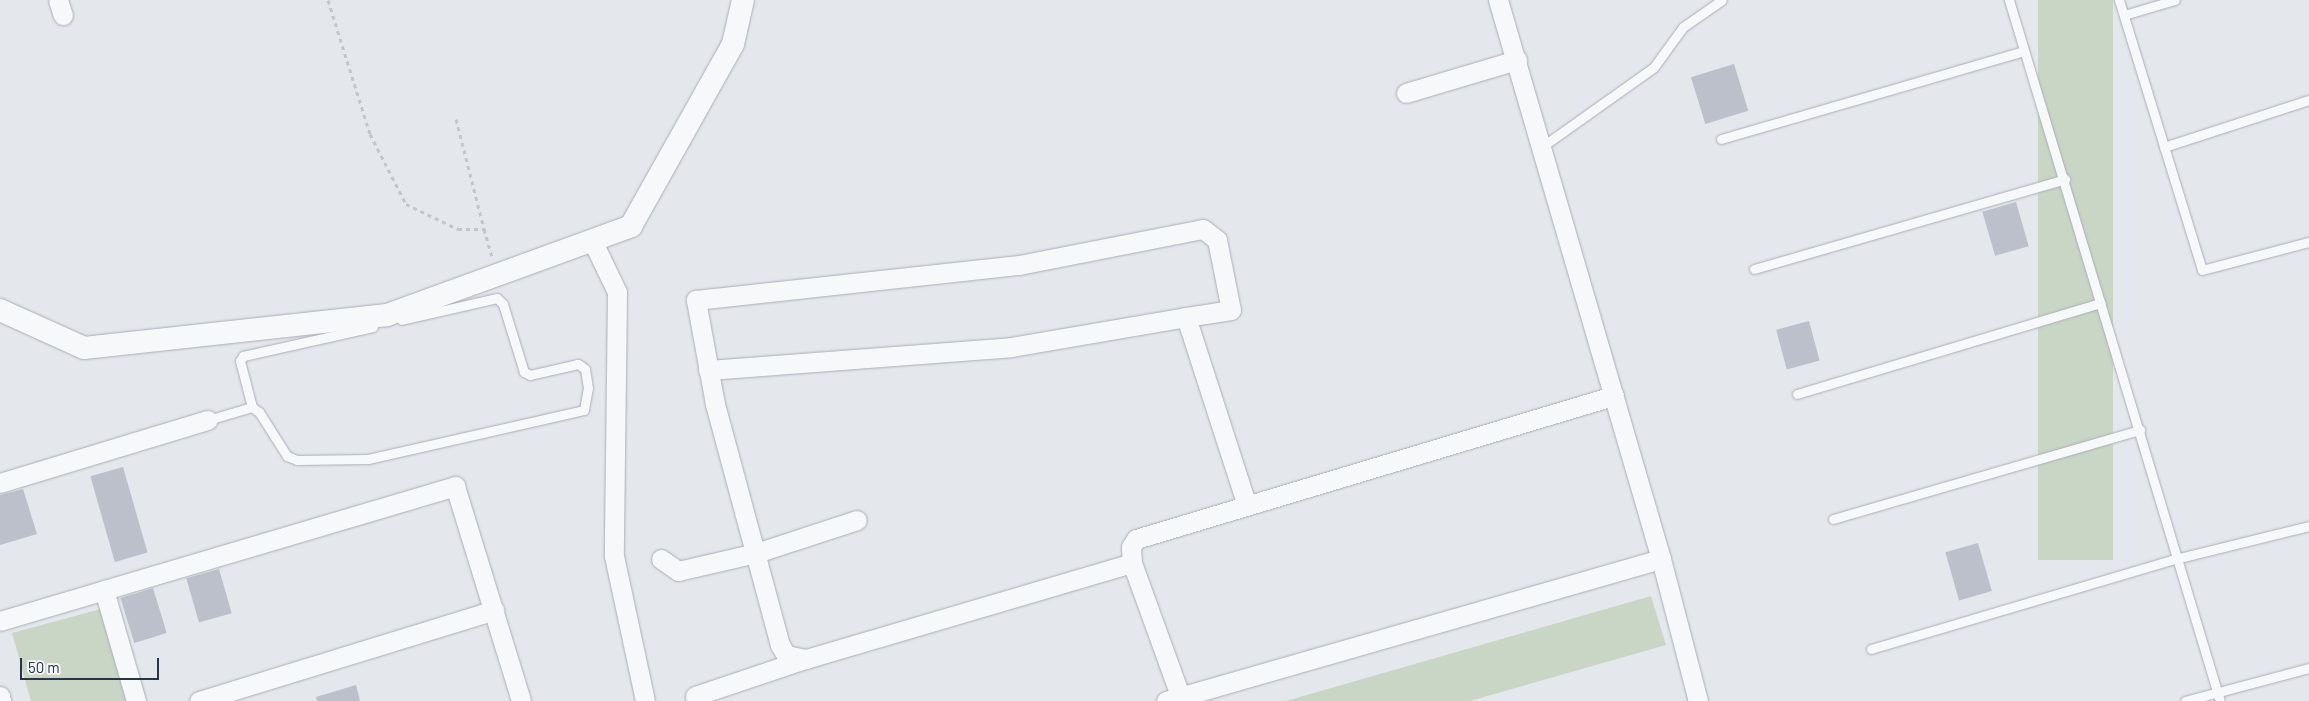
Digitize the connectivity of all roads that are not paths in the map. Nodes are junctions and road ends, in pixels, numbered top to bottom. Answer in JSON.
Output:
{"nodes":[{"id":1,"x":743,"y":0,"type":"edge"},
{"id":2,"x":1498,"y":0,"type":"edge"},
{"id":3,"x":1722,"y":0,"type":"edge"},
{"id":4,"x":2009,"y":0,"type":"edge"},
{"id":5,"x":2119,"y":0,"type":"edge"},
{"id":6,"x":2175,"y":0,"type":"edge"},
{"id":7,"x":2124,"y":15,"type":"junction"},
{"id":8,"x":2023,"y":51,"type":"junction"},
{"id":9,"x":1517,"y":60,"type":"junction"},
{"id":10,"x":1406,"y":93,"type":"dead end"},
{"id":11,"x":2309,"y":100,"type":"edge"},
{"id":12,"x":1721,"y":139,"type":"dead end"},
{"id":13,"x":1543,"y":146,"type":"junction"},
{"id":14,"x":2164,"y":147,"type":"junction"},
{"id":15,"x":2065,"y":179,"type":"junction"},
{"id":16,"x":592,"y":240,"type":"junction"},
{"id":17,"x":2309,"y":242,"type":"edge"},
{"id":18,"x":1754,"y":268,"type":"dead end"},
{"id":19,"x":2101,"y":303,"type":"junction"},
{"id":20,"x":0,"y":310,"type":"edge"},
{"id":21,"x":1186,"y":316,"type":"junction"},
{"id":22,"x":708,"y":370,"type":"junction"},
{"id":23,"x":1798,"y":394,"type":"dead end"},
{"id":24,"x":1614,"y":396,"type":"junction"},
{"id":25,"x":252,"y":407,"type":"junction"},
{"id":26,"x":208,"y":420,"type":"joint"},
{"id":27,"x":2140,"y":430,"type":"junction"},
{"id":28,"x":0,"y":482,"type":"edge"},
{"id":29,"x":1246,"y":503,"type":"junction"},
{"id":30,"x":1834,"y":519,"type":"dead end"},
{"id":31,"x":857,"y":520,"type":"dead end"},
{"id":32,"x":2309,"y":526,"type":"edge"},
{"id":33,"x":756,"y":553,"type":"junction"},
{"id":34,"x":2179,"y":558,"type":"junction"},
{"id":35,"x":1661,"y":559,"type":"junction"},
{"id":36,"x":660,"y":560,"type":"dead end"},
{"id":37,"x":1132,"y":563,"type":"junction"},
{"id":38,"x":104,"y":590,"type":"junction"},
{"id":39,"x":494,"y":610,"type":"junction"},
{"id":40,"x":0,"y":621,"type":"edge"},
{"id":41,"x":1871,"y":649,"type":"dead end"},
{"id":42,"x":806,"y":659,"type":"junction"},
{"id":43,"x":2309,"y":668,"type":"edge"},
{"id":44,"x":0,"y":696,"type":"edge"},
{"id":45,"x":694,"y":696,"type":"dead end"},
{"id":46,"x":2218,"y":697,"type":"edge"},
{"id":47,"x":1176,"y":699,"type":"edge"},
{"id":48,"x":1,"y":701,"type":"edge"},
{"id":49,"x":136,"y":701,"type":"edge"},
{"id":50,"x":199,"y":701,"type":"edge"},
{"id":51,"x":521,"y":701,"type":"edge"},
{"id":52,"x":645,"y":701,"type":"edge"},
{"id":53,"x":1698,"y":701,"type":"edge"},
{"id":54,"x":2185,"y":701,"type":"edge"}],
"edges":[{"from":1,"to":16,"type":"street"},
{"from":2,"to":9,"type":"street"},
{"from":3,"to":13,"type":"lane"},
{"from":4,"to":8,"type":"lane"},
{"from":5,"to":7,"type":"lane"},
{"from":6,"to":7,"type":"lane"},
{"from":7,"to":14,"type":"lane"},
{"from":8,"to":12,"type":"lane"},
{"from":8,"to":15,"type":"lane"},
{"from":9,"to":10,"type":"street"},
{"from":9,"to":13,"type":"street"},
{"from":11,"to":14,"type":"lane"},
{"from":13,"to":24,"type":"street"},
{"from":14,"to":17,"type":"lane"},
{"from":15,"to":18,"type":"lane"},
{"from":15,"to":19,"type":"lane"},
{"from":16,"to":20,"type":"street"},
{"from":16,"to":52,"type":"street"},
{"from":19,"to":23,"type":"lane"},
{"from":19,"to":27,"type":"lane"},
{"from":21,"to":22,"type":"street"},
{"from":21,"to":22,"type":"street"},
{"from":21,"to":29,"type":"street"},
{"from":22,"to":33,"type":"street"},
{"from":24,"to":29,"type":"street"},
{"from":24,"to":35,"type":"street"},
{"from":25,"to":25,"type":"lane"},
{"from":25,"to":26,"type":"lane"},
{"from":26,"to":28,"type":"street"},
{"from":27,"to":30,"type":"lane"},
{"from":27,"to":34,"type":"lane"},
{"from":29,"to":37,"type":"street"},
{"from":31,"to":33,"type":"street"},
{"from":32,"to":34,"type":"lane"},
{"from":33,"to":36,"type":"street"},
{"from":33,"to":42,"type":"street"},
{"from":34,"to":41,"type":"lane"},
{"from":34,"to":46,"type":"lane"},
{"from":35,"to":47,"type":"street"},
{"from":35,"to":53,"type":"street"},
{"from":37,"to":42,"type":"street"},
{"from":37,"to":47,"type":"street"},
{"from":38,"to":39,"type":"street"},
{"from":38,"to":40,"type":"street"},
{"from":38,"to":49,"type":"street"},
{"from":39,"to":50,"type":"street"},
{"from":39,"to":51,"type":"street"},
{"from":42,"to":45,"type":"street"},
{"from":43,"to":46,"type":"lane"},
{"from":44,"to":48,"type":"street"},
{"from":46,"to":54,"type":"lane"}]}
